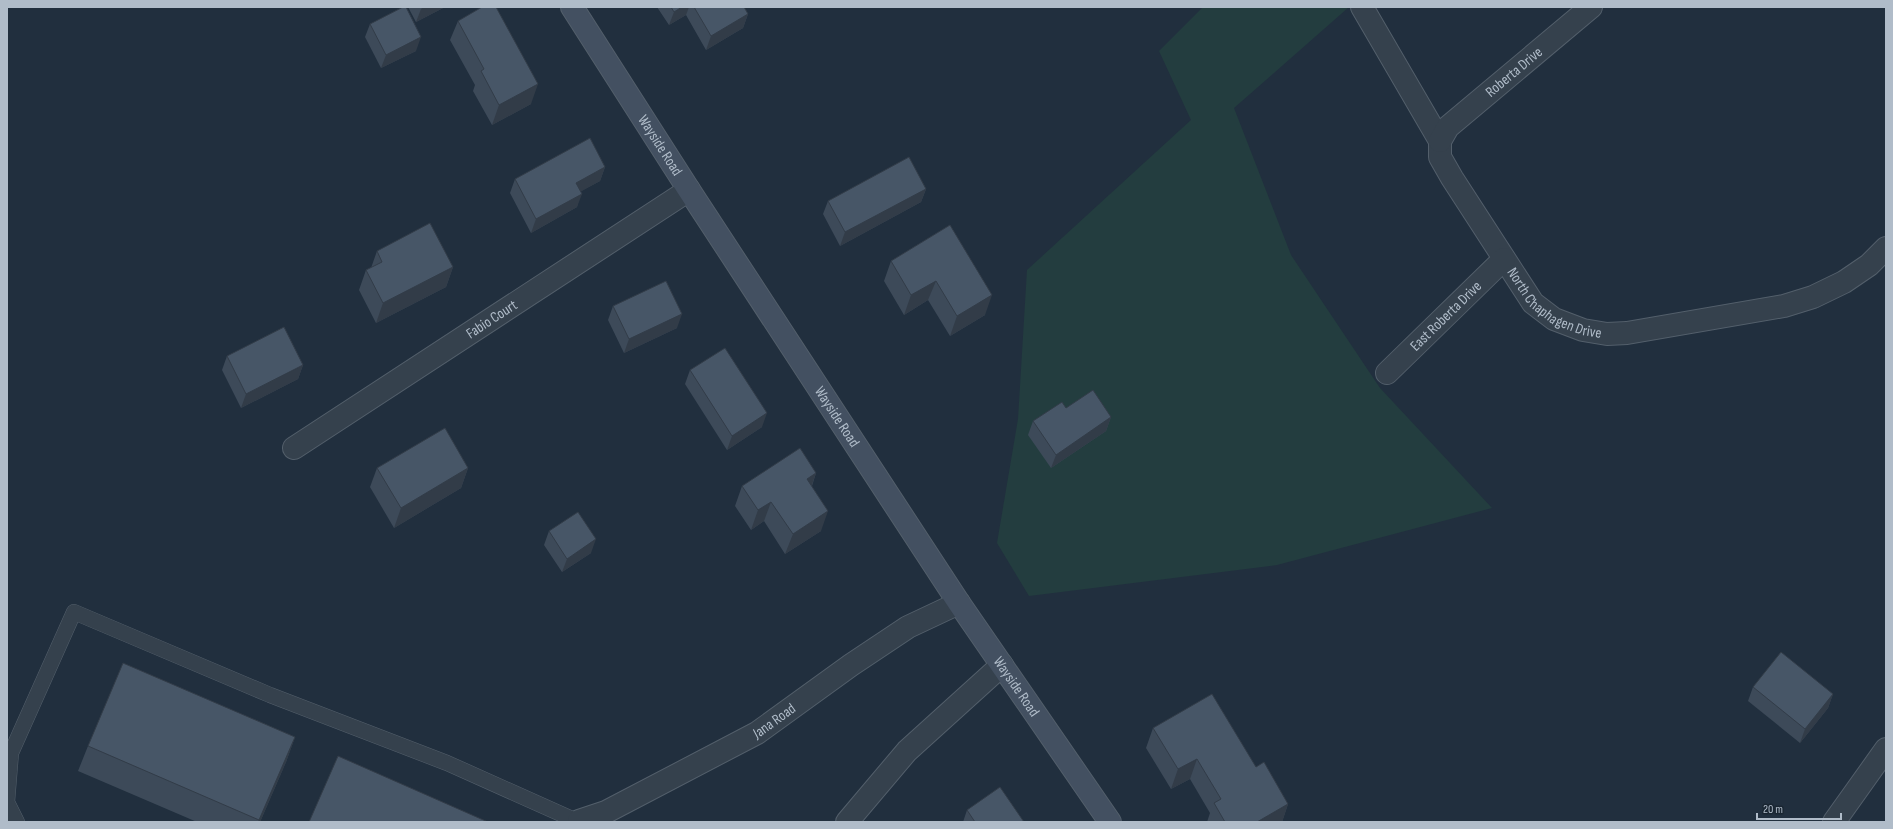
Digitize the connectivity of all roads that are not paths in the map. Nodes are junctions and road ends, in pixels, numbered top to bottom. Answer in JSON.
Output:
{"nodes":[{"id":1,"x":572,"y":7,"type":"edge"},
{"id":2,"x":1362,"y":7,"type":"edge"},
{"id":3,"x":1591,"y":7,"type":"edge"},
{"id":4,"x":1440,"y":141,"type":"junction"},
{"id":5,"x":690,"y":190,"type":"junction"},
{"id":6,"x":1886,"y":248,"type":"edge"},
{"id":7,"x":1504,"y":259,"type":"junction"},
{"id":8,"x":1387,"y":373,"type":"dead end"},
{"id":9,"x":294,"y":448,"type":"dead end"},
{"id":10,"x":959,"y":603,"type":"junction"},
{"id":11,"x":1002,"y":665,"type":"junction"},
{"id":12,"x":1886,"y":749,"type":"edge"},
{"id":13,"x":17,"y":822,"type":"edge"},
{"id":14,"x":579,"y":822,"type":"edge"},
{"id":15,"x":847,"y":822,"type":"edge"},
{"id":16,"x":1110,"y":822,"type":"edge"},
{"id":17,"x":1834,"y":822,"type":"edge"}],
"edges":[{"from":1,"to":5,"type":"street","name":"Wayside Road"},
{"from":2,"to":4,"type":"street","name":"North Chaphagen Drive"},
{"from":3,"to":4,"type":"street","name":"Roberta Drive"},
{"from":4,"to":7,"type":"street","name":"North Chaphagen Drive"},
{"from":5,"to":9,"type":"street","name":"Fabio Court"},
{"from":5,"to":10,"type":"street","name":"Wayside Road"},
{"from":6,"to":7,"type":"street","name":"North Chaphagen Drive"},
{"from":7,"to":8,"type":"street","name":"East Roberta Drive"},
{"from":10,"to":11,"type":"street","name":"Wayside Road"},
{"from":10,"to":14,"type":"street","name":"Jana Road"},
{"from":11,"to":15,"type":"street"},
{"from":11,"to":16,"type":"street","name":"Wayside Road"},
{"from":12,"to":17,"type":"street"},
{"from":13,"to":14,"type":"lane"}]}
